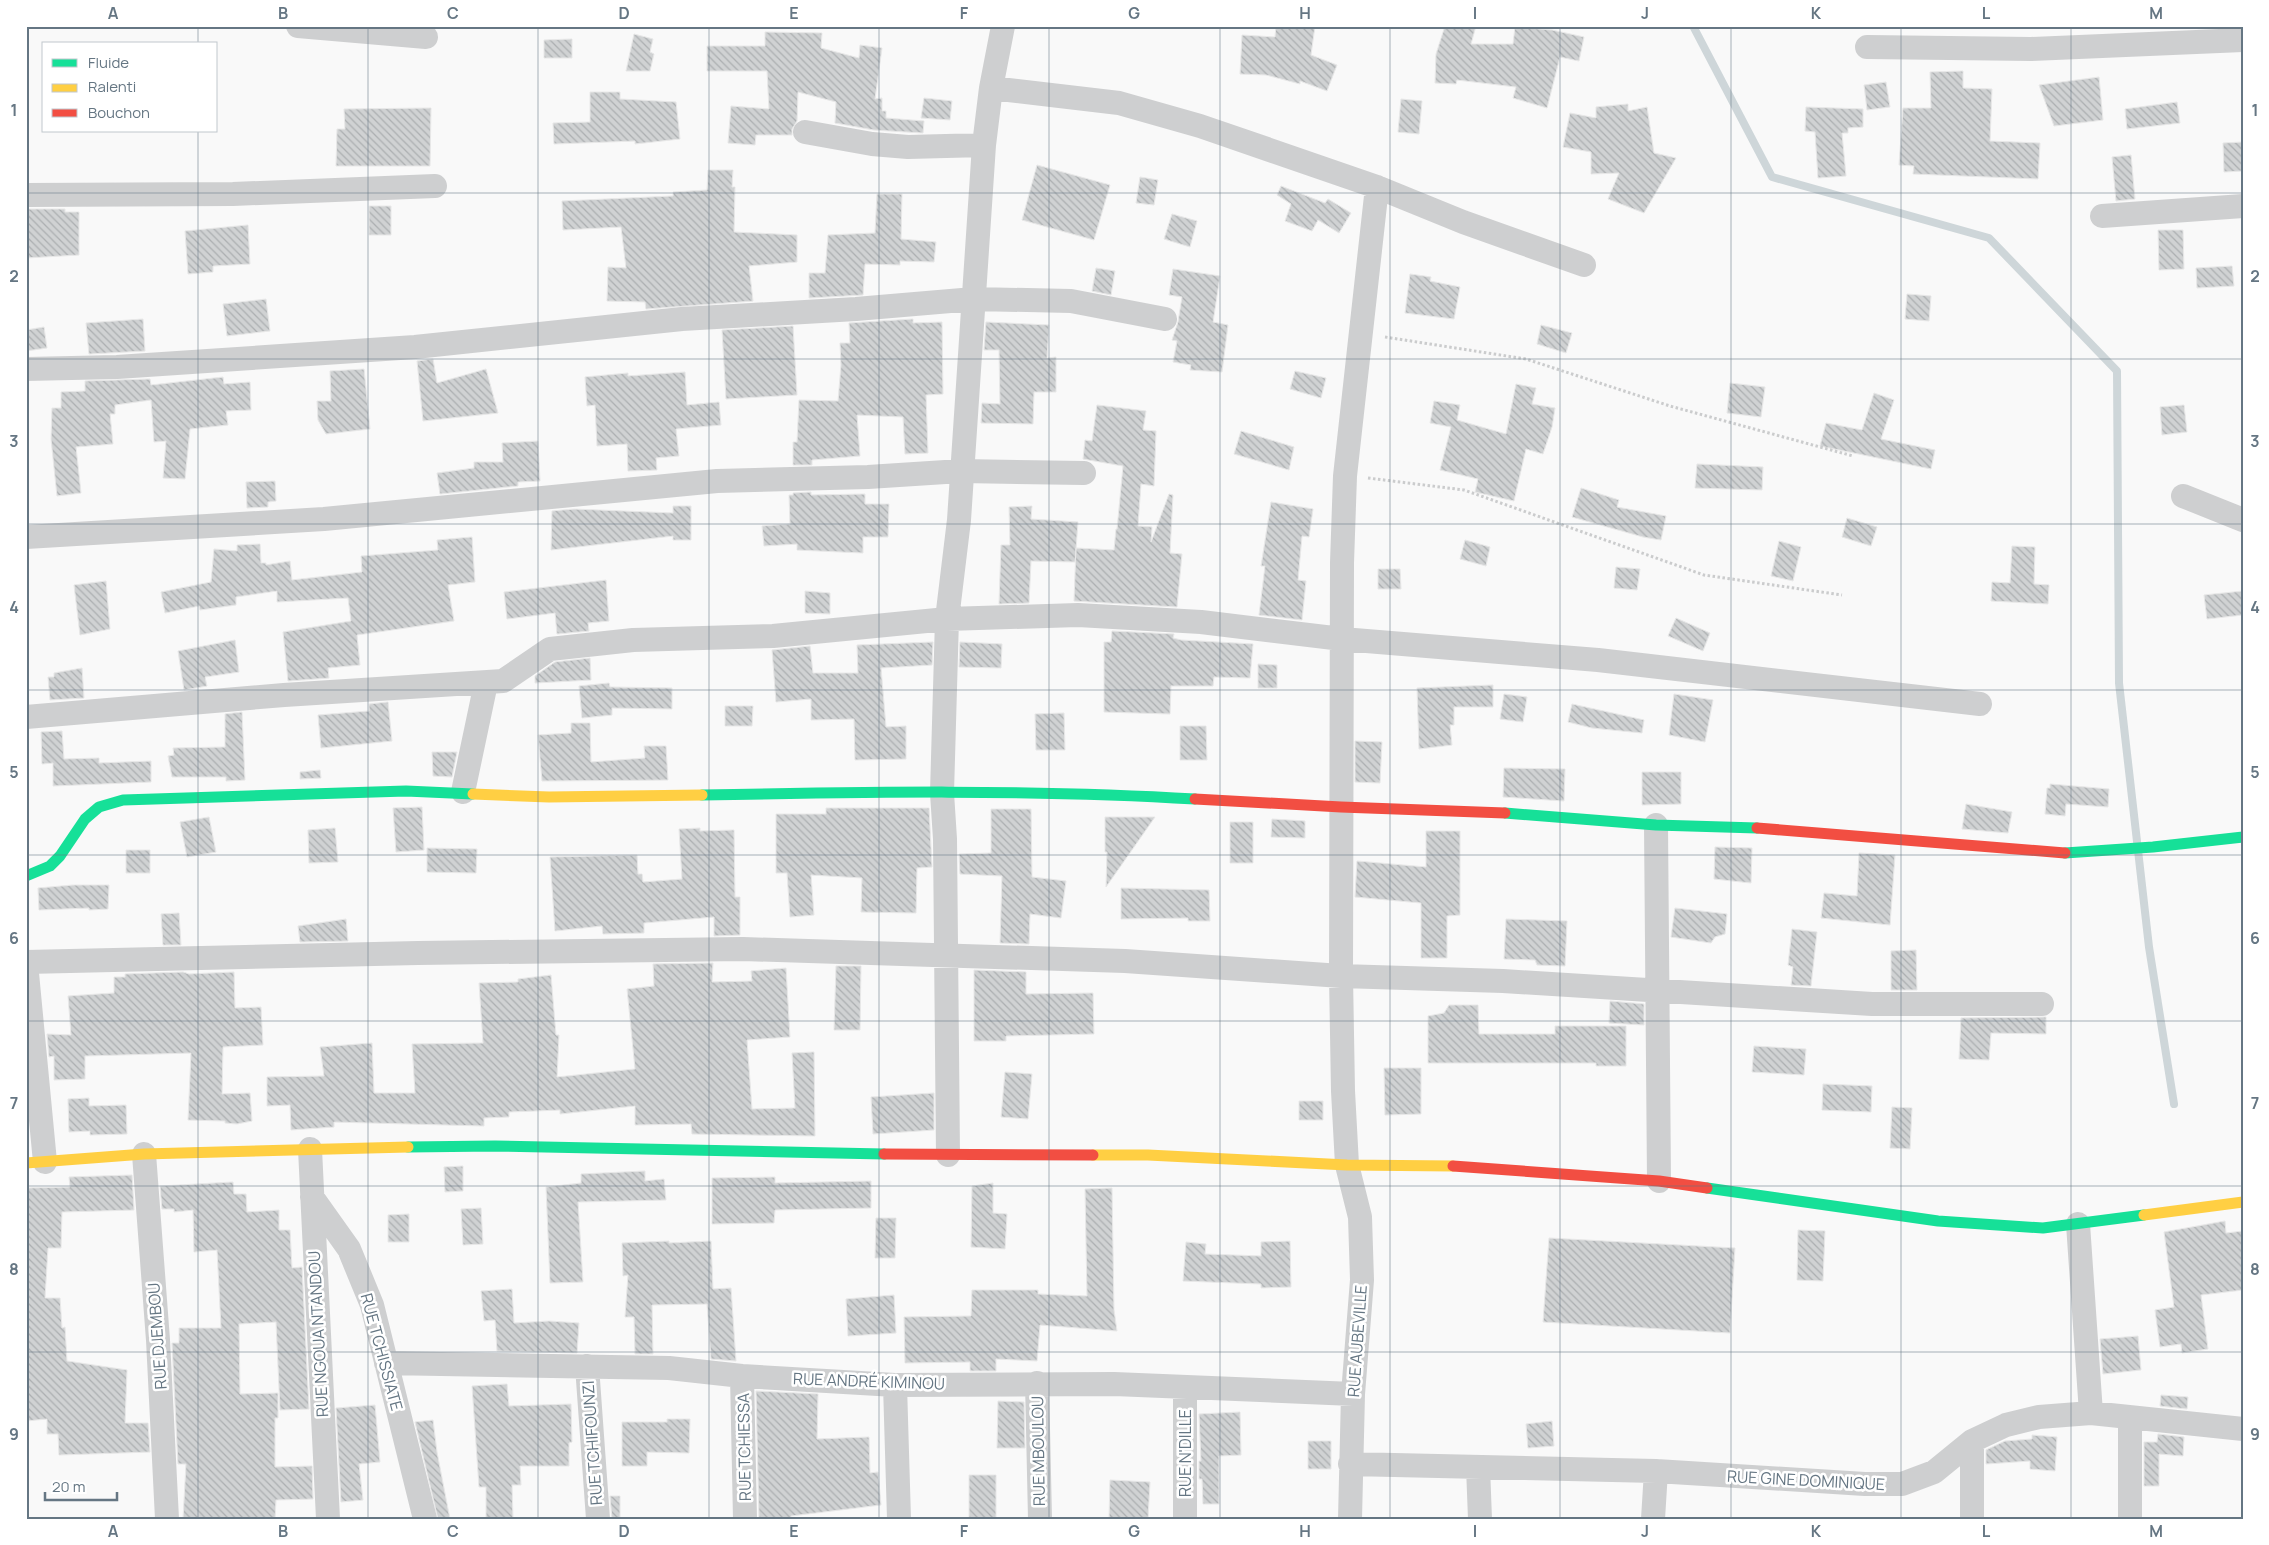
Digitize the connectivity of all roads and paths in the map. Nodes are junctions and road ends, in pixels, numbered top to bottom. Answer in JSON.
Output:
{"nodes":[{"id":1,"x":298,"y":26,"type":"edge"},
{"id":2,"x":1003,"y":26,"type":"edge"},
{"id":3,"x":426,"y":37,"type":"dead end"},
{"id":4,"x":2243,"y":40,"type":"edge"},
{"id":5,"x":1867,"y":47,"type":"dead end"},
{"id":6,"x":991,"y":88,"type":"junction"},
{"id":7,"x":804,"y":132,"type":"dead end"},
{"id":8,"x":984,"y":145,"type":"junction"},
{"id":9,"x":435,"y":186,"type":"dead end"},
{"id":10,"x":1377,"y":187,"type":"junction"},
{"id":11,"x":26,"y":194,"type":"edge"},
{"id":12,"x":2243,"y":206,"type":"edge"},
{"id":13,"x":2102,"y":216,"type":"dead end"},
{"id":14,"x":1584,"y":265,"type":"dead end"},
{"id":15,"x":974,"y":300,"type":"junction"},
{"id":16,"x":1165,"y":319,"type":"dead end"},
{"id":17,"x":1359,"y":333,"type":"junction"},
{"id":18,"x":26,"y":369,"type":"edge"},
{"id":19,"x":1853,"y":456,"type":"dead end"},
{"id":20,"x":961,"y":471,"type":"junction"},
{"id":21,"x":1084,"y":473,"type":"dead end"},
{"id":22,"x":1345,"y":476,"type":"junction"},
{"id":23,"x":2183,"y":496,"type":"dead end"},
{"id":24,"x":2243,"y":520,"type":"edge"},
{"id":25,"x":26,"y":537,"type":"edge"},
{"id":26,"x":1842,"y":595,"type":"dead end"},
{"id":27,"x":947,"y":619,"type":"junction"},
{"id":28,"x":1342,"y":639,"type":"junction"},
{"id":29,"x":486,"y":683,"type":"junction"},
{"id":30,"x":1980,"y":704,"type":"dead end"},
{"id":31,"x":26,"y":717,"type":"edge"},
{"id":32,"x":463,"y":792,"type":"junction"},
{"id":33,"x":942,"y":793,"type":"junction"},
{"id":34,"x":1341,"y":807,"type":"junction"},
{"id":35,"x":1656,"y":825,"type":"junction"},
{"id":36,"x":2243,"y":837,"type":"edge"},
{"id":37,"x":26,"y":876,"type":"edge"},
{"id":38,"x":946,"y":956,"type":"junction"},
{"id":39,"x":26,"y":962,"type":"edge"},
{"id":40,"x":1341,"y":976,"type":"junction"},
{"id":41,"x":1658,"y":990,"type":"junction"},
{"id":42,"x":2042,"y":1004,"type":"dead end"},
{"id":43,"x":310,"y":1149,"type":"junction"},
{"id":44,"x":144,"y":1154,"type":"junction"},
{"id":45,"x":948,"y":1155,"type":"junction"},
{"id":46,"x":35,"y":1163,"type":"edge"},
{"id":47,"x":1346,"y":1165,"type":"junction"},
{"id":48,"x":1659,"y":1181,"type":"junction"},
{"id":49,"x":312,"y":1197,"type":"junction"},
{"id":50,"x":2243,"y":1202,"type":"edge"},
{"id":51,"x":2078,"y":1224,"type":"junction"},
{"id":52,"x":386,"y":1363,"type":"junction"},
{"id":53,"x":587,"y":1366,"type":"junction"},
{"id":54,"x":742,"y":1376,"type":"junction"},
{"id":55,"x":1037,"y":1383,"type":"junction"},
{"id":56,"x":896,"y":1384,"type":"junction"},
{"id":57,"x":1185,"y":1387,"type":"junction"},
{"id":58,"x":1353,"y":1394,"type":"junction"},
{"id":59,"x":2091,"y":1413,"type":"junction"},
{"id":60,"x":2130,"y":1418,"type":"junction"},
{"id":61,"x":2243,"y":1428,"type":"edge"},
{"id":62,"x":1972,"y":1441,"type":"junction"},
{"id":63,"x":1350,"y":1464,"type":"junction"},
{"id":64,"x":1478,"y":1467,"type":"junction"},
{"id":65,"x":1656,"y":1471,"type":"junction"},
{"id":66,"x":167,"y":1519,"type":"edge"},
{"id":67,"x":328,"y":1519,"type":"edge"},
{"id":68,"x":425,"y":1519,"type":"edge"},
{"id":69,"x":598,"y":1519,"type":"edge"},
{"id":70,"x":745,"y":1519,"type":"edge"},
{"id":71,"x":899,"y":1519,"type":"edge"},
{"id":72,"x":1040,"y":1519,"type":"edge"},
{"id":73,"x":1186,"y":1519,"type":"edge"},
{"id":74,"x":1350,"y":1519,"type":"edge"},
{"id":75,"x":1480,"y":1519,"type":"edge"},
{"id":76,"x":1653,"y":1519,"type":"edge"},
{"id":77,"x":1972,"y":1519,"type":"edge"},
{"id":78,"x":2130,"y":1519,"type":"edge"}],
"edges":[{"from":1,"to":3,"type":"street"},
{"from":2,"to":6,"type":"street"},
{"from":4,"to":5,"type":"street"},
{"from":6,"to":8,"type":"street"},
{"from":6,"to":10,"type":"street"},
{"from":7,"to":8,"type":"street"},
{"from":8,"to":15,"type":"street"},
{"from":9,"to":11,"type":"street"},
{"from":10,"to":14,"type":"street"},
{"from":10,"to":17,"type":"street","name":"RUE AUBEVILLE"},
{"from":12,"to":13,"type":"street"},
{"from":15,"to":16,"type":"street"},
{"from":15,"to":18,"type":"street"},
{"from":15,"to":20,"type":"street"},
{"from":17,"to":19,"type":"path"},
{"from":17,"to":22,"type":"street","name":"RUE AUBEVILLE"},
{"from":20,"to":21,"type":"street"},
{"from":20,"to":25,"type":"street"},
{"from":20,"to":27,"type":"street"},
{"from":22,"to":26,"type":"path"},
{"from":22,"to":28,"type":"street","name":"RUE AUBEVILLE"},
{"from":23,"to":24,"type":"street"},
{"from":27,"to":28,"type":"street"},
{"from":27,"to":29,"type":"street"},
{"from":27,"to":33,"type":"street"},
{"from":28,"to":30,"type":"street"},
{"from":28,"to":34,"type":"street","name":"RUE AUBEVILLE"},
{"from":29,"to":31,"type":"street"},
{"from":29,"to":32,"type":"street"},
{"from":32,"to":33,"type":"street"},
{"from":32,"to":37,"type":"street"},
{"from":33,"to":34,"type":"street"},
{"from":33,"to":38,"type":"street"},
{"from":34,"to":35,"type":"street"},
{"from":34,"to":40,"type":"street","name":"RUE AUBEVILLE"},
{"from":35,"to":36,"type":"street"},
{"from":35,"to":41,"type":"street"},
{"from":38,"to":39,"type":"street"},
{"from":38,"to":40,"type":"street"},
{"from":38,"to":45,"type":"street"},
{"from":39,"to":46,"type":"street"},
{"from":40,"to":41,"type":"street"},
{"from":40,"to":47,"type":"street","name":"RUE AUBEVILLE"},
{"from":41,"to":42,"type":"street"},
{"from":41,"to":48,"type":"street"},
{"from":43,"to":44,"type":"street"},
{"from":43,"to":45,"type":"street"},
{"from":43,"to":49,"type":"street","name":"RUE NGOUA NTANDOU"},
{"from":44,"to":46,"type":"street"},
{"from":44,"to":66,"type":"street","name":"RUE DJEMBOU"},
{"from":45,"to":47,"type":"street"},
{"from":47,"to":48,"type":"street"},
{"from":47,"to":58,"type":"street","name":"RUE AUBEVILLE"},
{"from":48,"to":51,"type":"street"},
{"from":49,"to":52,"type":"street","name":"RUE TCHISSIATE"},
{"from":49,"to":67,"type":"street","name":"RUE NGOUA NTANDOU"},
{"from":50,"to":51,"type":"street"},
{"from":51,"to":59,"type":"street"},
{"from":52,"to":53,"type":"street","name":"RUE ANDRÉ KIMINOU"},
{"from":52,"to":68,"type":"street","name":"RUE TCHISSIATE"},
{"from":53,"to":54,"type":"street","name":"RUE ANDRÉ KIMINOU"},
{"from":53,"to":69,"type":"street","name":"RUE TCHIFOUNZI"},
{"from":54,"to":56,"type":"street","name":"RUE ANDRÉ KIMINOU"},
{"from":54,"to":70,"type":"street","name":"RUE TCHIESSA"},
{"from":55,"to":56,"type":"street","name":"RUE ANDRÉ KIMINOU"},
{"from":55,"to":57,"type":"street","name":"RUE ANDRÉ KIMINOU"},
{"from":55,"to":72,"type":"street","name":"RUE MBOULOU"},
{"from":56,"to":71,"type":"street"},
{"from":57,"to":58,"type":"street","name":"RUE ANDRÉ KIMINOU"},
{"from":57,"to":73,"type":"street","name":"RUE N'DILLE"},
{"from":58,"to":63,"type":"street","name":"RUE AUBEVILLE"},
{"from":59,"to":60,"type":"street","name":"RUE GINE DOMINIQUE"},
{"from":59,"to":62,"type":"street","name":"RUE GINE DOMINIQUE"},
{"from":60,"to":61,"type":"street","name":"RUE GINE DOMINIQUE"},
{"from":60,"to":78,"type":"street"},
{"from":62,"to":65,"type":"street","name":"RUE GINE DOMINIQUE"},
{"from":62,"to":77,"type":"street"},
{"from":63,"to":64,"type":"street","name":"RUE GINE DOMINIQUE"},
{"from":63,"to":74,"type":"street","name":"RUE AUBEVILLE"},
{"from":64,"to":65,"type":"street","name":"RUE GINE DOMINIQUE"},
{"from":64,"to":75,"type":"street"},
{"from":65,"to":76,"type":"street"}]}
